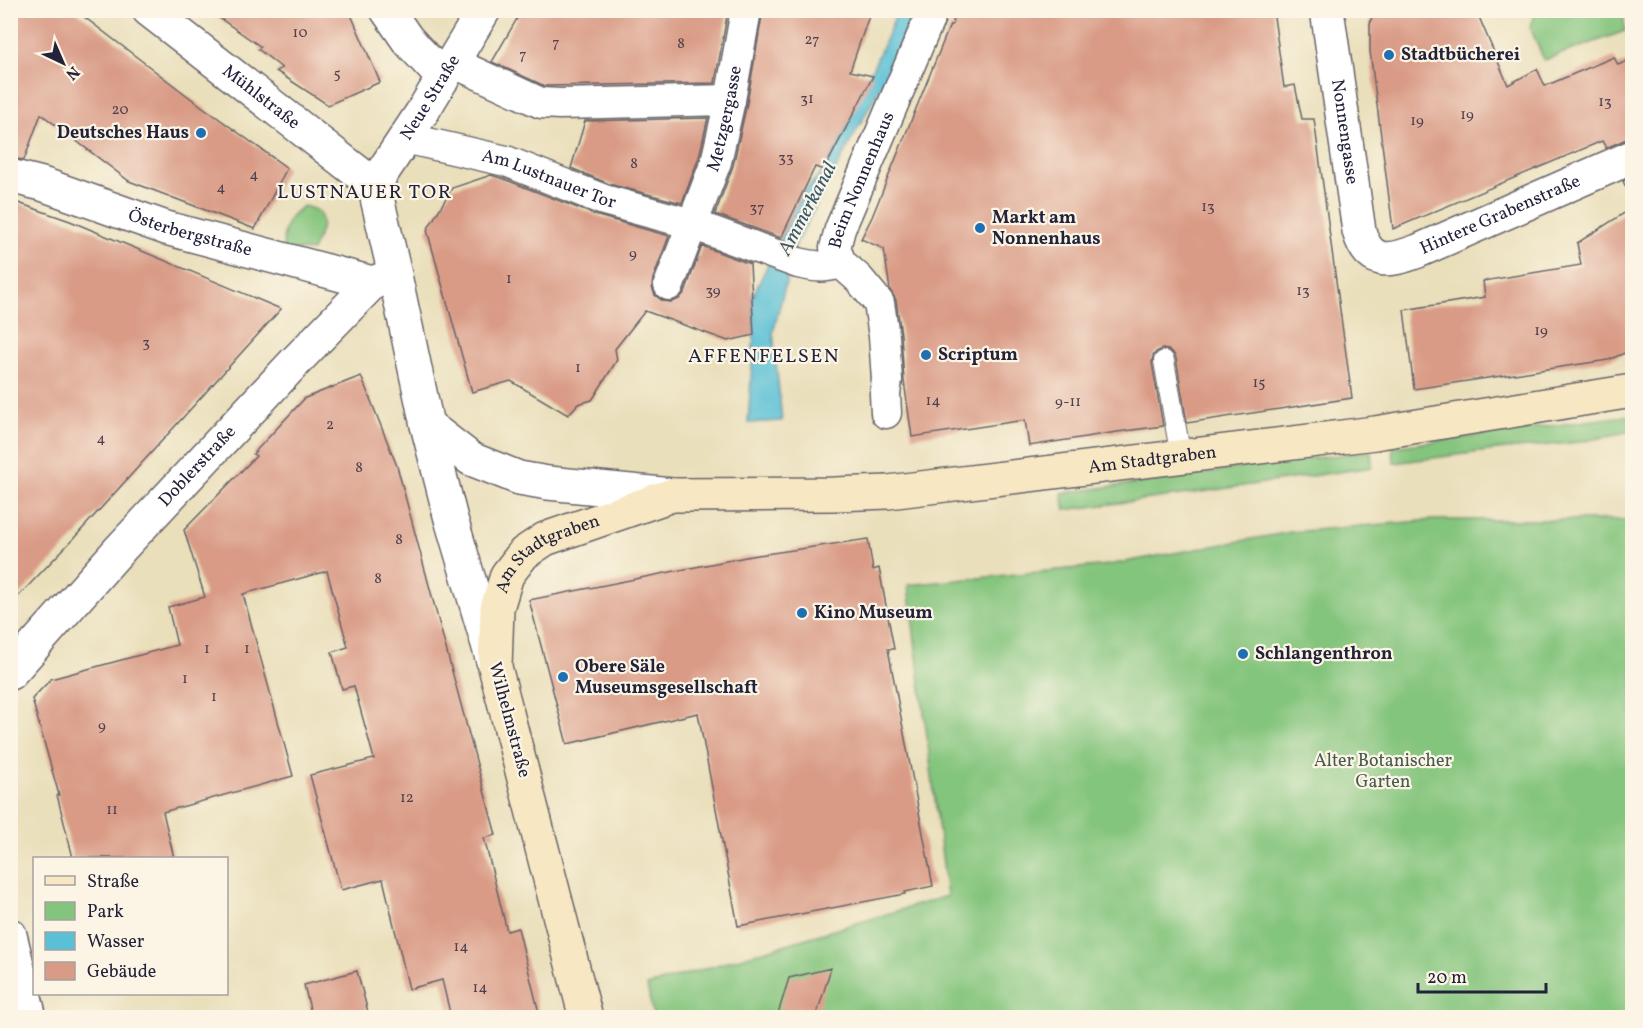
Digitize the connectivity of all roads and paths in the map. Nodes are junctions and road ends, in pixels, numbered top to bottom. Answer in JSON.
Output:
{"nodes":[{"id":1,"x":149,"y":10,"type":"edge"},
{"id":2,"x":387,"y":10,"type":"edge"},
{"id":3,"x":484,"y":10,"type":"edge"},
{"id":4,"x":746,"y":10,"type":"edge"},
{"id":5,"x":933,"y":10,"type":"edge"},
{"id":6,"x":1327,"y":10,"type":"edge"},
{"id":7,"x":447,"y":70,"type":"junction"},
{"id":8,"x":730,"y":100,"type":"junction"},
{"id":9,"x":405,"y":138,"type":"junction"},
{"id":10,"x":1632,"y":157,"type":"edge"},
{"id":11,"x":10,"y":176,"type":"edge"},
{"id":12,"x":374,"y":185,"type":"junction"},
{"id":13,"x":692,"y":224,"type":"junction"},
{"id":14,"x":1367,"y":251,"type":"joint"},
{"id":15,"x":841,"y":263,"type":"junction"},
{"id":16,"x":384,"y":279,"type":"junction"},
{"id":17,"x":669,"y":285,"type":"dead end"},
{"id":18,"x":1164,"y":361,"type":"dead end"},
{"id":19,"x":1632,"y":392,"type":"edge"},
{"id":20,"x":886,"y":413,"type":"dead end"},
{"id":21,"x":427,"y":425,"type":"junction"},
{"id":22,"x":1181,"y":458,"type":"junction"},
{"id":23,"x":672,"y":495,"type":"junction"},
{"id":24,"x":495,"y":667,"type":"junction"},
{"id":25,"x":10,"y":673,"type":"edge"},
{"id":26,"x":10,"y":935,"type":"edge"},
{"id":27,"x":30,"y":1017,"type":"edge"},
{"id":28,"x":586,"y":1017,"type":"edge"}],
"edges":[{"from":1,"to":12,"type":"street","name":"Mühlstraße"},
{"from":2,"to":7,"type":"street"},
{"from":3,"to":7,"type":"street","name":"Neue Straße"},
{"from":4,"to":8,"type":"street","name":"Metzgergasse"},
{"from":5,"to":15,"type":"street","name":"Beim Nonnenhaus"},
{"from":6,"to":14,"type":"street","name":"Nonnengasse"},
{"from":7,"to":8,"type":"street"},
{"from":7,"to":9,"type":"street","name":"Neue Straße"},
{"from":8,"to":13,"type":"street","name":"Metzgergasse"},
{"from":9,"to":12,"type":"street","name":"Neue Straße"},
{"from":9,"to":13,"type":"street","name":"Am Lustnauer Tor"},
{"from":10,"to":14,"type":"street","name":"Hintere Grabenstraße"},
{"from":11,"to":16,"type":"street","name":"Österbergstraße"},
{"from":12,"to":16,"type":"street"},
{"from":13,"to":15,"type":"street"},
{"from":13,"to":17,"type":"street","name":"Metzgergasse"},
{"from":15,"to":20,"type":"street","name":"Beim Nonnenhaus"},
{"from":16,"to":21,"type":"street"},
{"from":16,"to":25,"type":"street","name":"Doblerstraße"},
{"from":18,"to":22,"type":"lane"},
{"from":19,"to":22,"type":"main road","name":"Am Stadtgraben"},
{"from":21,"to":23,"type":"street","name":"Am Stadtgraben"},
{"from":21,"to":24,"type":"street","name":"Wilhelmstraße"},
{"from":22,"to":23,"type":"main road","name":"Am Stadtgraben"},
{"from":23,"to":24,"type":"main road","name":"Am Stadtgraben"},
{"from":24,"to":28,"type":"main road","name":"Wilhelmstraße"},
{"from":26,"to":27,"type":"street"}]}
